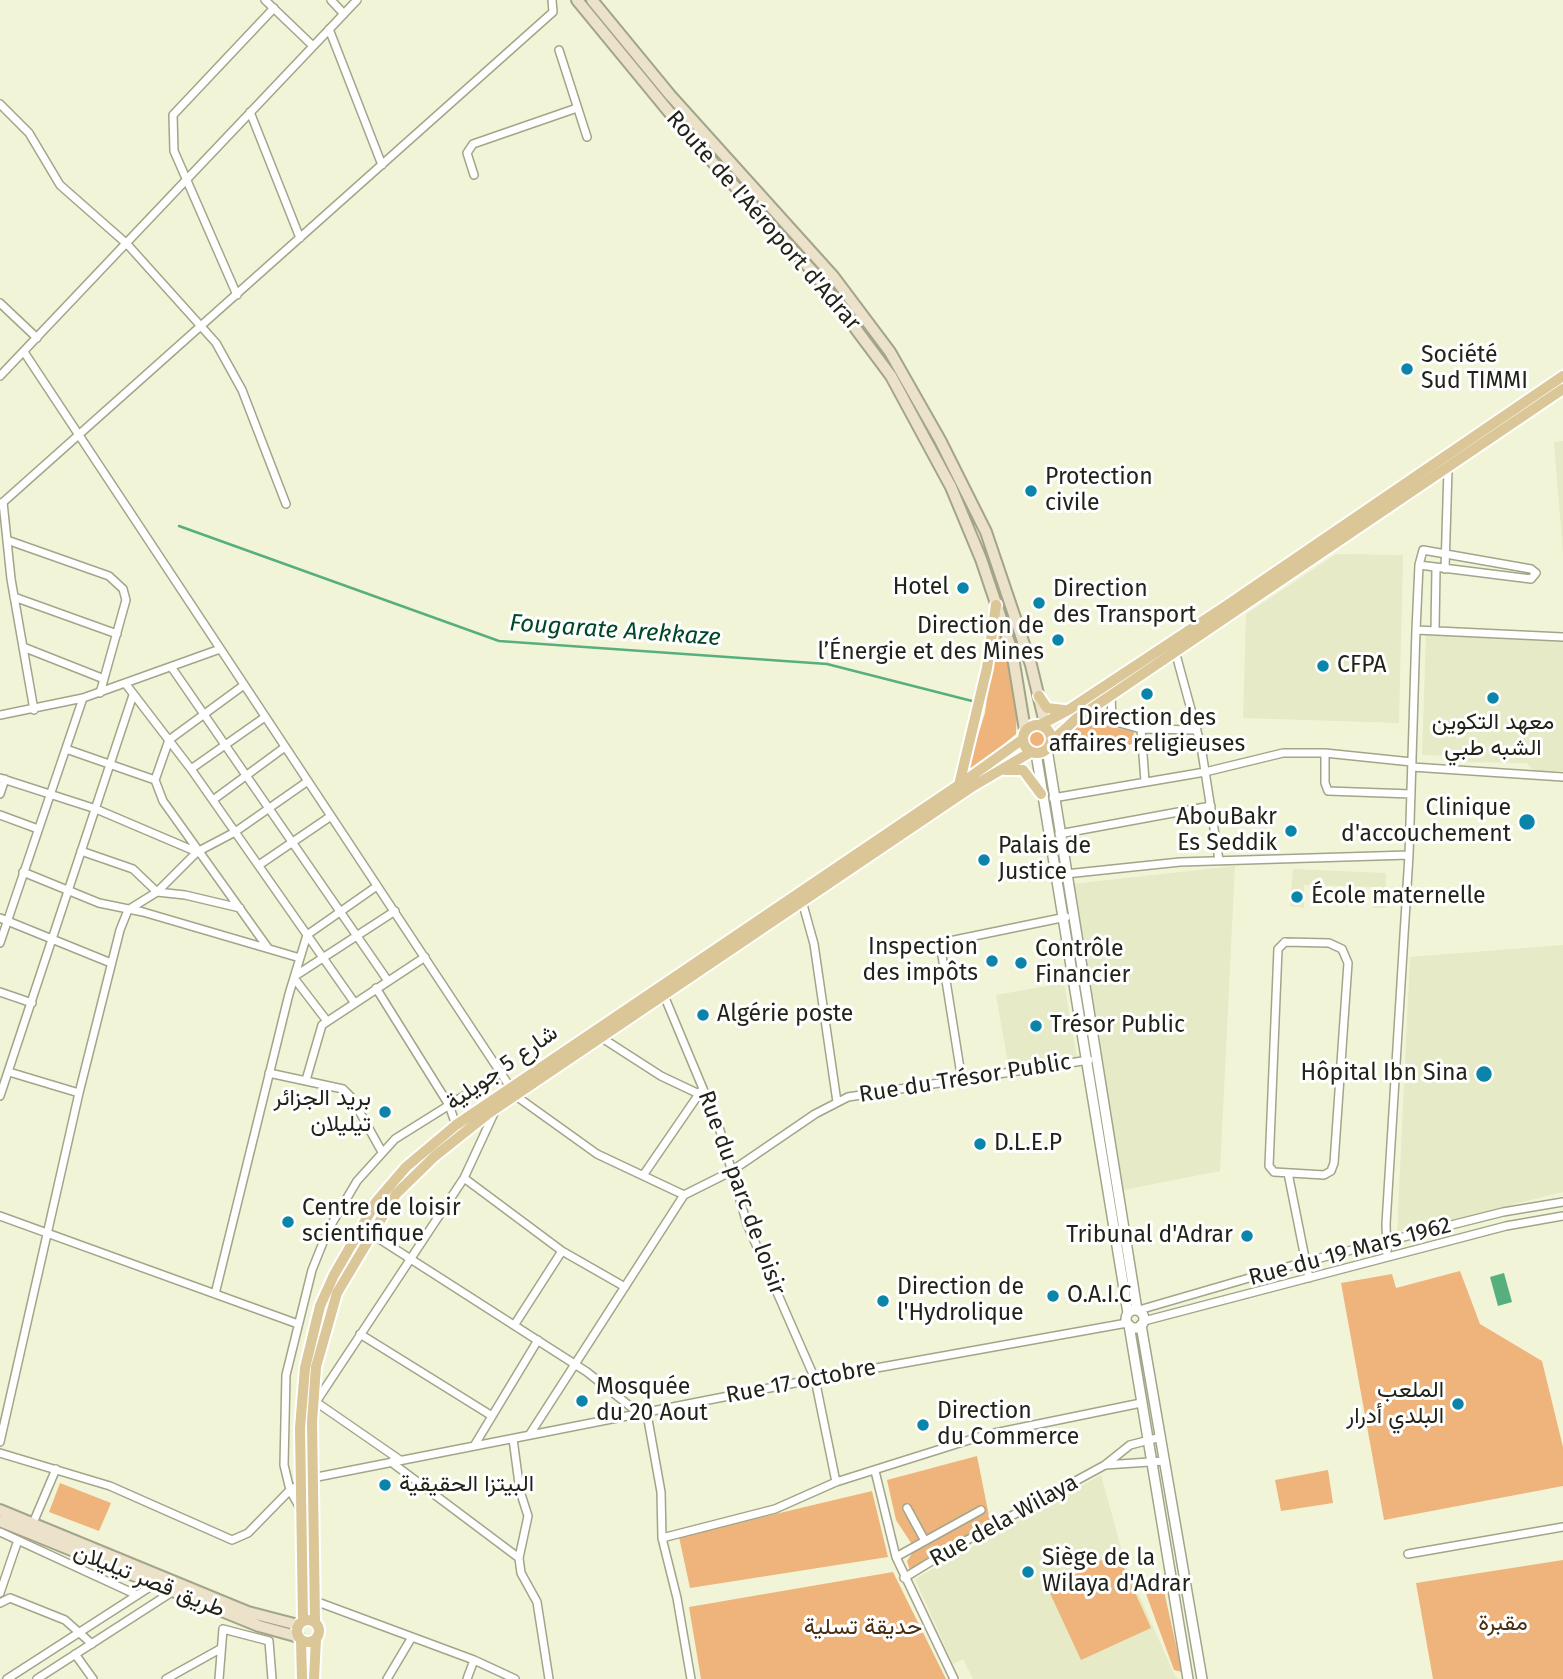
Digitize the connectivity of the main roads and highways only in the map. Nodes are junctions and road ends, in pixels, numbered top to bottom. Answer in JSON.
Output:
{"nodes":[{"id":1,"x":577,"y":0,"type":"edge"},
{"id":2,"x":592,"y":0,"type":"edge"},
{"id":3,"x":1563,"y":376,"type":"edge"},
{"id":4,"x":1563,"y":389,"type":"edge"},
{"id":5,"x":995,"y":554,"type":"junction"},
{"id":6,"x":981,"y":559,"type":"junction"},
{"id":7,"x":1010,"y":600,"type":"junction"},
{"id":8,"x":996,"y":605,"type":"junction"},
{"id":9,"x":1039,"y":696,"type":"junction"},
{"id":10,"x":1070,"y":709,"type":"junction"},
{"id":11,"x":1044,"y":725,"type":"junction"},
{"id":12,"x":1024,"y":734,"type":"junction"},
{"id":13,"x":1041,"y":749,"type":"junction"},
{"id":14,"x":999,"y":771,"type":"junction"},
{"id":15,"x":960,"y":785,"type":"junction"},
{"id":16,"x":1041,"y":794,"type":"road end"},
{"id":17,"x":841,"y":870,"type":"junction"},
{"id":18,"x":662,"y":992,"type":"junction"},
{"id":19,"x":513,"y":1092,"type":"junction"},
{"id":20,"x":307,"y":1480,"type":"junction"},
{"id":21,"x":0,"y":1510,"type":"edge"},
{"id":22,"x":0,"y":1521,"type":"edge"},
{"id":23,"x":161,"y":1580,"type":"junction"},
{"id":24,"x":179,"y":1587,"type":"junction"},
{"id":25,"x":306,"y":1622,"type":"junction"},
{"id":26,"x":300,"y":1638,"type":"junction"},
{"id":27,"x":316,"y":1639,"type":"junction"},
{"id":28,"x":302,"y":1679,"type":"edge"},
{"id":29,"x":314,"y":1679,"type":"edge"}],
"edges":[{"from":1,"to":6,"type":"main road","name":"Route de l'Aéroport d'Adrar"},
{"from":2,"to":5,"type":"main road","name":"Route de l'Aéroport d'Adrar"},
{"from":3,"to":10,"type":"main road","name":"شارع 5 جويلية"},
{"from":4,"to":13,"type":"main road","name":"شارع 5 جويلية"},
{"from":5,"to":6,"type":"main road"},
{"from":5,"to":7,"type":"main road","name":"Route de l'Aéroport d'Adrar"},
{"from":6,"to":8,"type":"main road","name":"Route de l'Aéroport d'Adrar"},
{"from":7,"to":8,"type":"main road"},
{"from":7,"to":9,"type":"main road","name":"Route de l'Aéroport d'Adrar"},
{"from":8,"to":12,"type":"main road","name":"Route de l'Aéroport d'Adrar"},
{"from":8,"to":15,"type":"main road"},
{"from":9,"to":10,"type":"main road"},
{"from":9,"to":11,"type":"main road","name":"Route de l'Aéroport d'Adrar"},
{"from":10,"to":11,"type":"main road","name":"شارع 5 جويلية"},
{"from":11,"to":12,"type":"main road","name":"شارع 5 جويلية"},
{"from":11,"to":13,"type":"main road"},
{"from":12,"to":13,"type":"main road"},
{"from":12,"to":15,"type":"main road","name":"شارع 5 جويلية"},
{"from":13,"to":14,"type":"main road","name":"شارع 5 جويلية"},
{"from":14,"to":16,"type":"main road"},
{"from":14,"to":17,"type":"main road","name":"شارع 5 جويلية"},
{"from":15,"to":17,"type":"main road","name":"شارع 5 جويلية"},
{"from":17,"to":18,"type":"main road","name":"شارع 5 جويلية"},
{"from":17,"to":18,"type":"main road","name":"شارع 5 جويلية"},
{"from":18,"to":19,"type":"main road","name":"شارع 5 جويلية"},
{"from":18,"to":19,"type":"main road","name":"شارع 5 جويلية"},
{"from":19,"to":20,"type":"main road","name":"شارع 5 جويلية"},
{"from":19,"to":20,"type":"main road","name":"شارع 5 جويلية"},
{"from":20,"to":25,"type":"main road","name":"شارع 5 جويلية"},
{"from":20,"to":25,"type":"main road","name":"شارع 5 جويلية"},
{"from":21,"to":23,"type":"main road","name":"طريق قصر تيليلان"},
{"from":22,"to":23,"type":"main road","name":"طريق قصر تيليلان"},
{"from":23,"to":24,"type":"main road","name":"طريق قصر تيليلان"},
{"from":24,"to":25,"type":"main road","name":"طريق قصر تيليلان"},
{"from":24,"to":26,"type":"main road","name":"طريق قصر تيليلان"},
{"from":25,"to":26,"type":"main road"},
{"from":25,"to":27,"type":"main road"},
{"from":26,"to":27,"type":"main road"},
{"from":26,"to":28,"type":"main road"},
{"from":27,"to":29,"type":"main road"}]}
